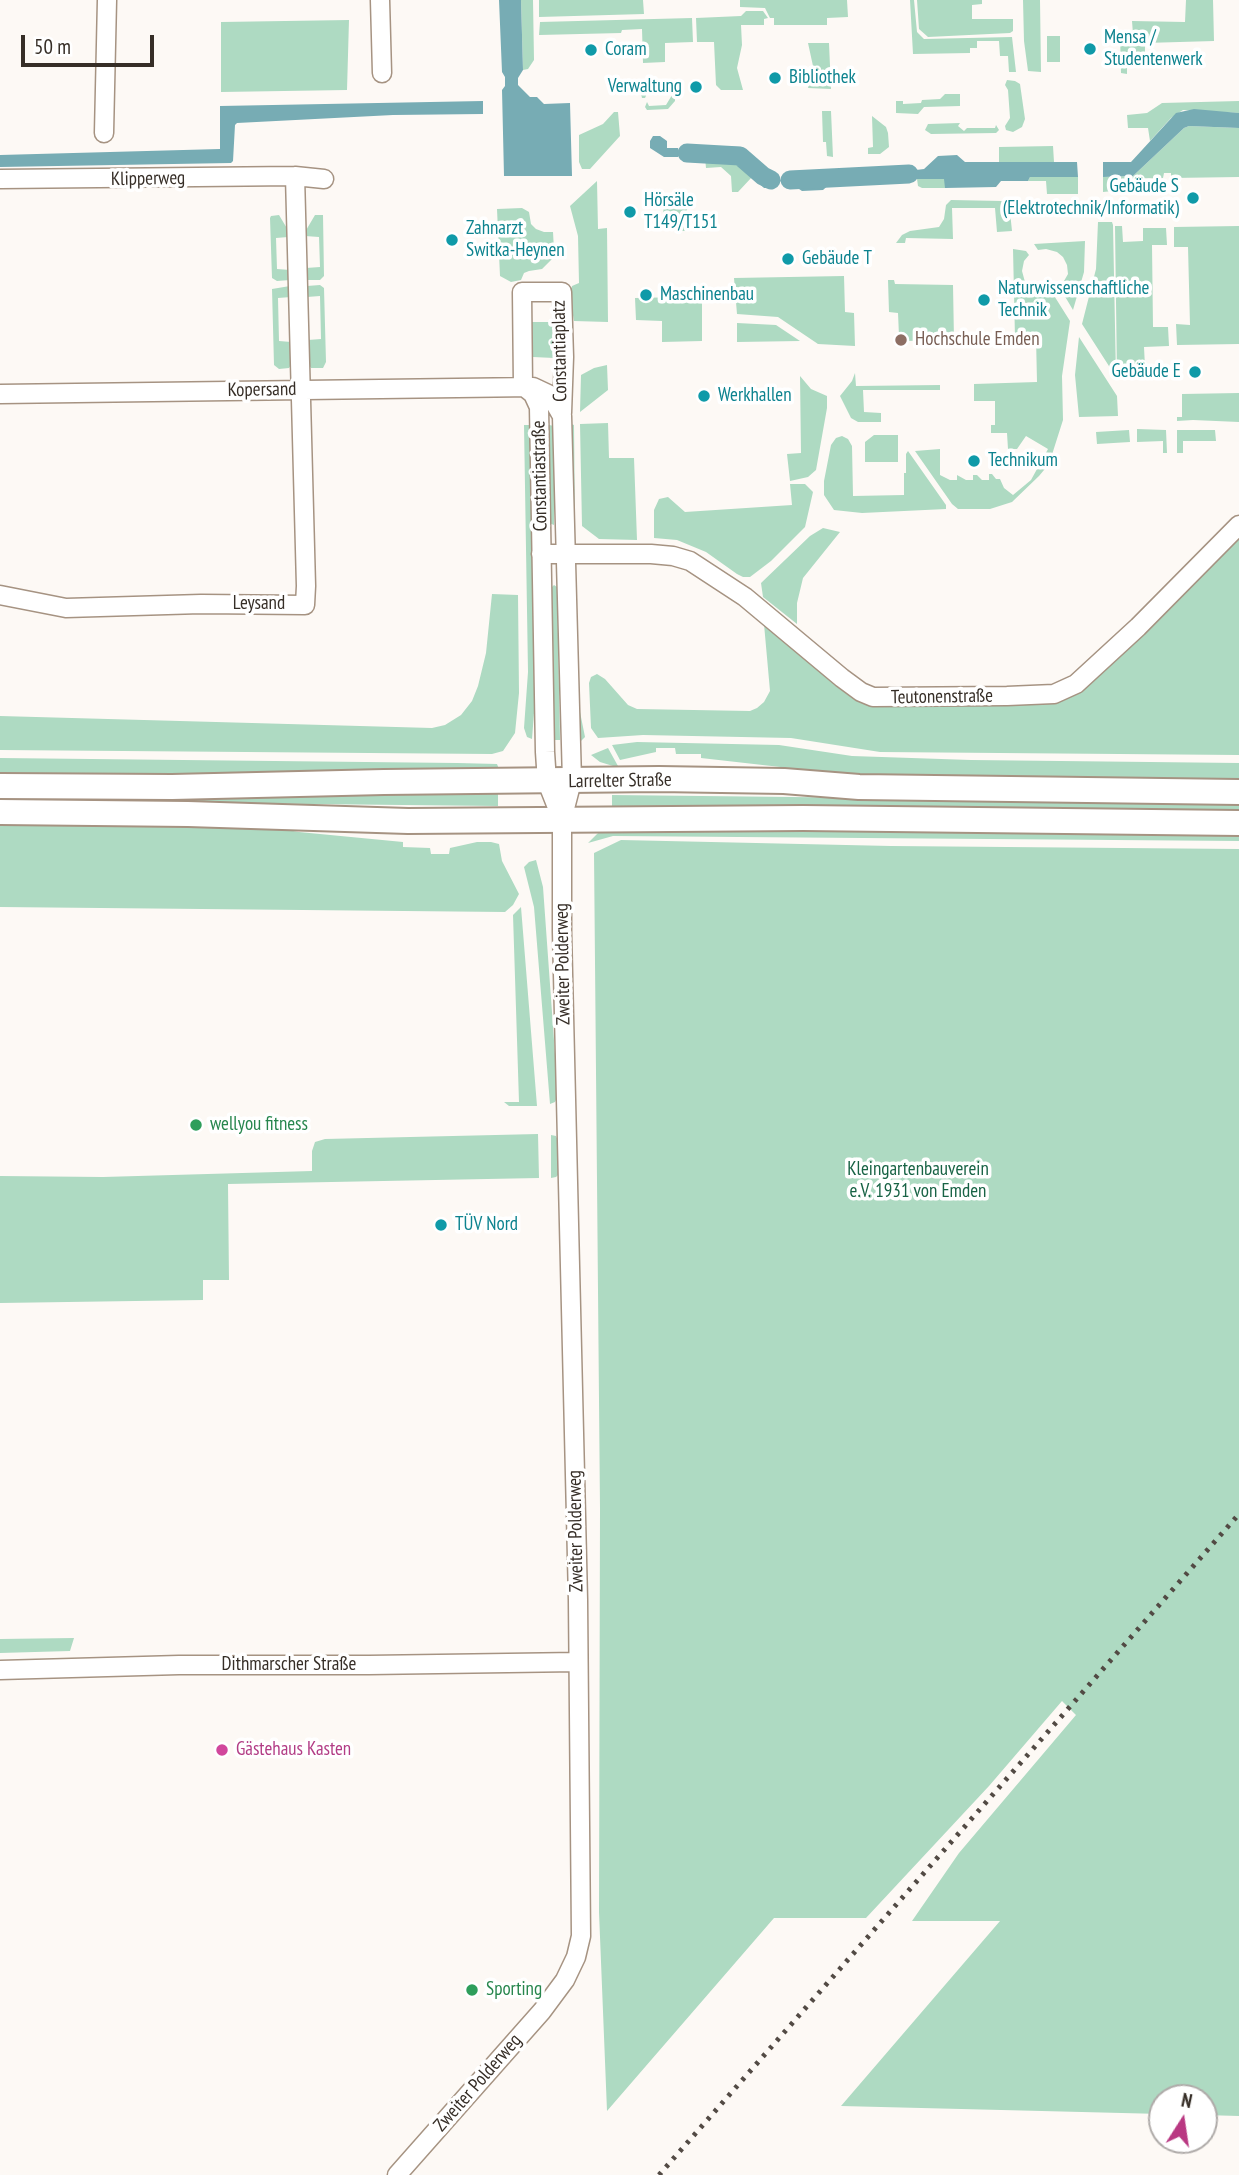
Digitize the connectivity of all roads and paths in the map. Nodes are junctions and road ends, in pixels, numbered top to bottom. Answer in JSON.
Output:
{"nodes":[{"id":1,"x":107,"y":0,"type":"edge"},
{"id":2,"x":380,"y":0,"type":"edge"},
{"id":3,"x":382,"y":73,"type":"dead end"},
{"id":4,"x":104,"y":133,"type":"dead end"},
{"id":5,"x":295,"y":176,"type":"junction"},
{"id":6,"x":0,"y":179,"type":"edge"},
{"id":7,"x":324,"y":180,"type":"dead end"},
{"id":8,"x":523,"y":386,"type":"junction"},
{"id":9,"x":300,"y":389,"type":"junction"},
{"id":10,"x":0,"y":394,"type":"edge"},
{"id":11,"x":562,"y":416,"type":"junction"},
{"id":12,"x":1239,"y":525,"type":"edge"},
{"id":13,"x":541,"y":554,"type":"junction"},
{"id":14,"x":566,"y":554,"type":"junction"},
{"id":15,"x":0,"y":595,"type":"edge"},
{"id":16,"x":547,"y":782,"type":"junction"},
{"id":17,"x":572,"y":782,"type":"junction"},
{"id":18,"x":0,"y":786,"type":"edge"},
{"id":19,"x":1239,"y":792,"type":"edge"},
{"id":20,"x":0,"y":812,"type":"edge"},
{"id":21,"x":562,"y":820,"type":"junction"},
{"id":22,"x":1239,"y":823,"type":"edge"},
{"id":23,"x":577,"y":1662,"type":"junction"},
{"id":24,"x":0,"y":1670,"type":"edge"},
{"id":25,"x":397,"y":2175,"type":"edge"}],
"edges":[{"from":1,"to":4,"type":"street"},
{"from":2,"to":3,"type":"street"},
{"from":5,"to":6,"type":"street","name":"Klipperweg"},
{"from":5,"to":7,"type":"street","name":"Klipperweg"},
{"from":5,"to":9,"type":"street"},
{"from":8,"to":9,"type":"street","name":"Kopersand"},
{"from":8,"to":11,"type":"street","name":"Constantiastraße"},
{"from":8,"to":11,"type":"street","name":"Constantiaplatz"},
{"from":8,"to":13,"type":"street","name":"Constantiastraße"},
{"from":9,"to":10,"type":"street","name":"Kopersand"},
{"from":9,"to":15,"type":"street","name":"Leysand"},
{"from":11,"to":14,"type":"street","name":"Constantiastraße"},
{"from":12,"to":14,"type":"street","name":"Teutonenstraße"},
{"from":13,"to":14,"type":"street","name":"Teutonenstraße"},
{"from":13,"to":16,"type":"street","name":"Constantiastraße"},
{"from":14,"to":17,"type":"street","name":"Constantiastraße"},
{"from":16,"to":17,"type":"street","name":"Larrelter Straße"},
{"from":16,"to":18,"type":"street","name":"Larrelter Straße"},
{"from":16,"to":21,"type":"street","name":"Zweiter Polderweg"},
{"from":17,"to":19,"type":"street","name":"Larrelter Straße"},
{"from":17,"to":21,"type":"street","name":"Zweiter Polderweg"},
{"from":20,"to":21,"type":"street","name":"Larrelter Straße"},
{"from":21,"to":22,"type":"street","name":"Larrelter Straße"},
{"from":21,"to":23,"type":"street","name":"Zweiter Polderweg"},
{"from":23,"to":24,"type":"street","name":"Dithmarscher Straße"},
{"from":23,"to":25,"type":"street","name":"Zweiter Polderweg"}]}
